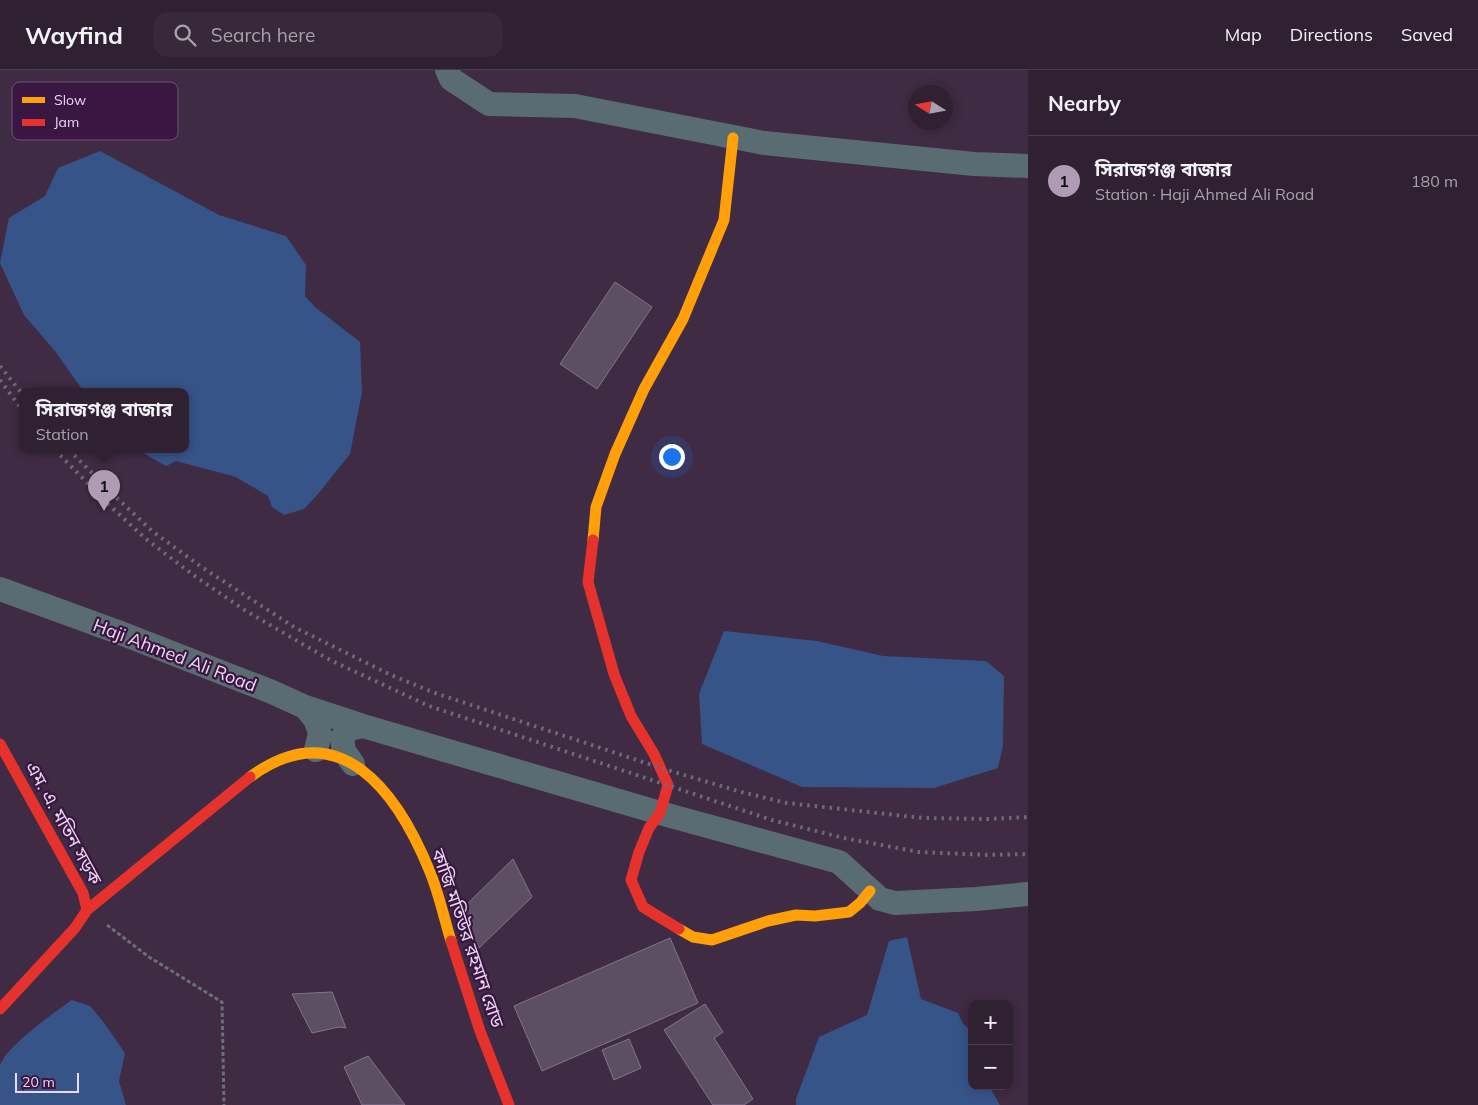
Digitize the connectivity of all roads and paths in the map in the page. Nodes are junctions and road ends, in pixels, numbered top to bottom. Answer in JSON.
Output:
{"nodes":[{"id":1,"x":447,"y":70,"type":"edge"},
{"id":2,"x":733,"y":138,"type":"junction"},
{"id":3,"x":1028,"y":166,"type":"edge"},
{"id":4,"x":0,"y":589,"type":"edge"},
{"id":5,"x":305,"y":707,"type":"junction"},
{"id":6,"x":363,"y":726,"type":"junction"},
{"id":7,"x":0,"y":744,"type":"edge"},
{"id":8,"x":316,"y":750,"type":"junction"},
{"id":9,"x":353,"y":764,"type":"junction"},
{"id":10,"x":660,"y":813,"type":"junction"},
{"id":11,"x":870,"y":891,"type":"junction"},
{"id":12,"x":1028,"y":894,"type":"edge"},
{"id":13,"x":88,"y":910,"type":"junction"},
{"id":14,"x":0,"y":1009,"type":"edge"},
{"id":15,"x":224,"y":1105,"type":"edge"},
{"id":16,"x":508,"y":1105,"type":"edge"}],
"edges":[{"from":1,"to":2,"type":"street"},
{"from":2,"to":3,"type":"street"},
{"from":2,"to":10,"type":"street"},
{"from":4,"to":5,"type":"street","name":"Haji Ahmed Ali Road"},
{"from":5,"to":6,"type":"street","name":"Haji Ahmed Ali Road"},
{"from":5,"to":8,"type":"street"},
{"from":6,"to":9,"type":"street"},
{"from":6,"to":10,"type":"street","name":"Haji Ahmed Ali Road"},
{"from":7,"to":13,"type":"street","name":"এম. এ. মতিন সড়ক"},
{"from":8,"to":9,"type":"street","name":"কাজি মতিউর রহমান রোড"},
{"from":8,"to":13,"type":"street","name":"কাজি মতিউর রহমান রোড"},
{"from":9,"to":16,"type":"street","name":"কাজি মতিউর রহমান রোড"},
{"from":10,"to":11,"type":"street","name":"Haji Ahmed Ali Road"},
{"from":10,"to":11,"type":"street"},
{"from":11,"to":12,"type":"street","name":"Haji Ahmed Ali Road"},
{"from":13,"to":14,"type":"street","name":"এম. এ. মতিন সড়ক"},
{"from":13,"to":15,"type":"path"}]}
